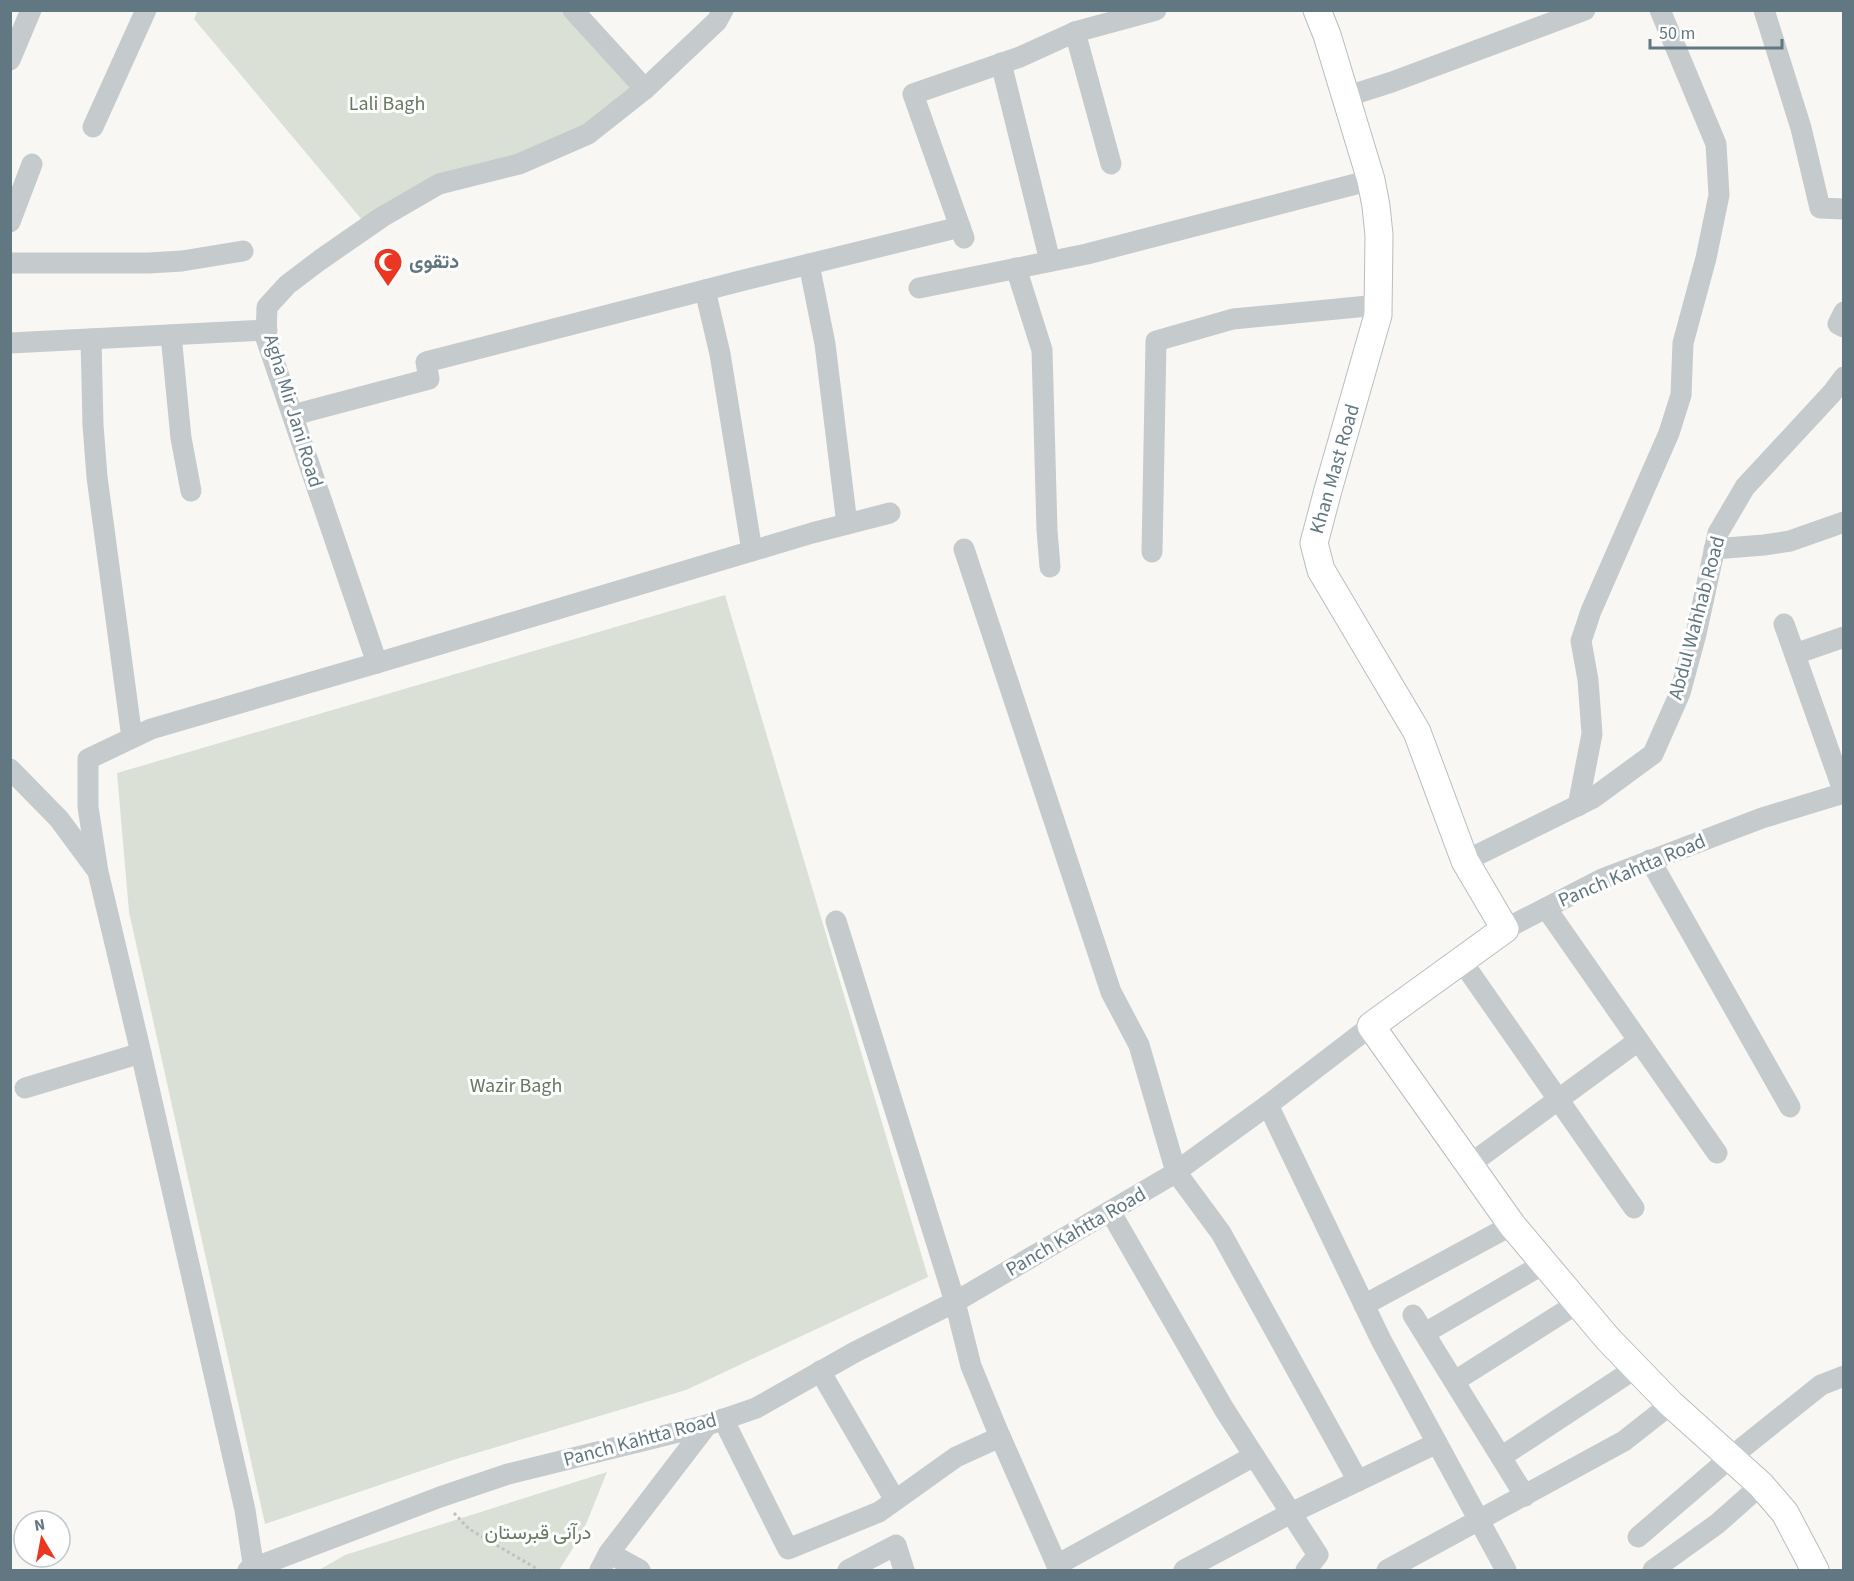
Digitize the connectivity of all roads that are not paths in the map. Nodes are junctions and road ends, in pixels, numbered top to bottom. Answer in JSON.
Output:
{"nodes":[{"id":1,"x":31,"y":10,"type":"edge"},
{"id":2,"x":146,"y":10,"type":"edge"},
{"id":3,"x":573,"y":10,"type":"edge"},
{"id":4,"x":1156,"y":10,"type":"edge"},
{"id":5,"x":1317,"y":10,"type":"edge"},
{"id":6,"x":1585,"y":10,"type":"edge"},
{"id":7,"x":1660,"y":10,"type":"edge"},
{"id":8,"x":1764,"y":10,"type":"edge"},
{"id":9,"x":716,"y":14,"type":"edge"},
{"id":10,"x":1075,"y":32,"type":"junction"},
{"id":11,"x":10,"y":60,"type":"edge"},
{"id":12,"x":1001,"y":63,"type":"junction"},
{"id":13,"x":645,"y":89,"type":"junction"},
{"id":14,"x":1345,"y":97,"type":"junction"},
{"id":15,"x":93,"y":127,"type":"dead end"},
{"id":16,"x":32,"y":164,"type":"dead end"},
{"id":17,"x":1111,"y":164,"type":"dead end"},
{"id":18,"x":1371,"y":180,"type":"junction"},
{"id":19,"x":1844,"y":209,"type":"edge"},
{"id":20,"x":10,"y":222,"type":"edge"},
{"id":21,"x":243,"y":251,"type":"dead end"},
{"id":22,"x":1050,"y":261,"type":"junction"},
{"id":23,"x":10,"y":263,"type":"edge"},
{"id":24,"x":809,"y":264,"type":"junction"},
{"id":25,"x":1016,"y":268,"type":"junction"},
{"id":26,"x":919,"y":288,"type":"dead end"},
{"id":27,"x":705,"y":290,"type":"junction"},
{"id":28,"x":1378,"y":305,"type":"junction"},
{"id":29,"x":1844,"y":312,"type":"edge"},
{"id":30,"x":1844,"y":327,"type":"edge"},
{"id":31,"x":267,"y":330,"type":"junction"},
{"id":32,"x":171,"y":335,"type":"junction"},
{"id":33,"x":91,"y":339,"type":"junction"},
{"id":34,"x":10,"y":343,"type":"edge"},
{"id":35,"x":1844,"y":377,"type":"edge"},
{"id":36,"x":293,"y":415,"type":"junction"},
{"id":37,"x":191,"y":491,"type":"dead end"},
{"id":38,"x":890,"y":513,"type":"dead end"},
{"id":39,"x":1844,"y":522,"type":"edge"},
{"id":40,"x":847,"y":524,"type":"junction"},
{"id":41,"x":964,"y":549,"type":"dead end"},
{"id":42,"x":1714,"y":549,"type":"junction"},
{"id":43,"x":752,"y":551,"type":"junction"},
{"id":44,"x":1152,"y":552,"type":"dead end"},
{"id":45,"x":1050,"y":567,"type":"dead end"},
{"id":46,"x":1784,"y":624,"type":"dead end"},
{"id":47,"x":1844,"y":637,"type":"edge"},
{"id":48,"x":1795,"y":654,"type":"junction"},
{"id":49,"x":377,"y":663,"type":"junction"},
{"id":50,"x":132,"y":738,"type":"junction"},
{"id":51,"x":10,"y":769,"type":"edge"},
{"id":52,"x":1844,"y":793,"type":"edge"},
{"id":53,"x":1578,"y":806,"type":"junction"},
{"id":54,"x":1650,"y":860,"type":"junction"},
{"id":55,"x":1465,"y":861,"type":"junction"},
{"id":56,"x":98,"y":872,"type":"junction"},
{"id":57,"x":1546,"y":908,"type":"junction"},
{"id":58,"x":836,"y":921,"type":"dead end"},
{"id":59,"x":1504,"y":929,"type":"junction"},
{"id":60,"x":1461,"y":960,"type":"junction"},
{"id":61,"x":1371,"y":1026,"type":"junction"},
{"id":62,"x":1638,"y":1041,"type":"junction"},
{"id":63,"x":141,"y":1053,"type":"junction"},
{"id":64,"x":25,"y":1088,"type":"dead end"},
{"id":65,"x":1558,"y":1099,"type":"junction"},
{"id":66,"x":1268,"y":1106,"type":"junction"},
{"id":67,"x":1790,"y":1107,"type":"dead end"},
{"id":68,"x":1717,"y":1153,"type":"dead end"},
{"id":69,"x":1469,"y":1164,"type":"junction"},
{"id":70,"x":1176,"y":1172,"type":"junction"},
{"id":71,"x":1634,"y":1208,"type":"dead end"},
{"id":72,"x":1110,"y":1211,"type":"junction"},
{"id":73,"x":1512,"y":1225,"type":"junction"},
{"id":74,"x":1545,"y":1263,"type":"junction"},
{"id":75,"x":955,"y":1302,"type":"junction"},
{"id":76,"x":1578,"y":1303,"type":"junction"},
{"id":77,"x":1364,"y":1305,"type":"junction"},
{"id":78,"x":1636,"y":1368,"type":"junction"},
{"id":79,"x":820,"y":1371,"type":"junction"},
{"id":80,"x":1844,"y":1376,"type":"edge"},
{"id":81,"x":1455,"y":1381,"type":"junction"},
{"id":82,"x":1671,"y":1404,"type":"junction"},
{"id":83,"x":715,"y":1422,"type":"junction"},
{"id":84,"x":1000,"y":1437,"type":"junction"},
{"id":85,"x":1437,"y":1443,"type":"junction"},
{"id":86,"x":1254,"y":1456,"type":"junction"},
{"id":87,"x":1501,"y":1456,"type":"junction"},
{"id":88,"x":1731,"y":1457,"type":"junction"},
{"id":89,"x":1358,"y":1481,"type":"junction"},
{"id":90,"x":1761,"y":1485,"type":"junction"},
{"id":91,"x":1525,"y":1496,"type":"junction"},
{"id":92,"x":895,"y":1500,"type":"junction"},
{"id":93,"x":1291,"y":1513,"type":"junction"},
{"id":94,"x":1479,"y":1521,"type":"junction"},
{"id":95,"x":1638,"y":1537,"type":"dead end"},
{"id":96,"x":604,"y":1562,"type":"edge"},
{"id":97,"x":1058,"y":1568,"type":"edge"},
{"id":98,"x":252,"y":1569,"type":"edge"},
{"id":99,"x":640,"y":1570,"type":"edge"},
{"id":100,"x":848,"y":1570,"type":"edge"},
{"id":101,"x":904,"y":1570,"type":"edge"},
{"id":102,"x":1184,"y":1570,"type":"edge"},
{"id":103,"x":1306,"y":1570,"type":"edge"},
{"id":104,"x":1387,"y":1570,"type":"edge"},
{"id":105,"x":1506,"y":1570,"type":"edge"},
{"id":106,"x":1653,"y":1570,"type":"edge"},
{"id":107,"x":1815,"y":1570,"type":"edge"}],
"edges":[{"from":1,"to":11,"type":"street"},
{"from":2,"to":15,"type":"street"},
{"from":3,"to":13,"type":"street"},
{"from":4,"to":10,"type":"street"},
{"from":5,"to":14,"type":"main road","name":"Khan Mast Road"},
{"from":6,"to":14,"type":"street"},
{"from":7,"to":53,"type":"street"},
{"from":8,"to":19,"type":"street"},
{"from":9,"to":13,"type":"street","name":"Agha Mir Jani Road"},
{"from":10,"to":12,"type":"street"},
{"from":10,"to":17,"type":"street"},
{"from":12,"to":22,"type":"street"},
{"from":12,"to":24,"type":"street"},
{"from":13,"to":31,"type":"street","name":"Agha Mir Jani Road"},
{"from":14,"to":18,"type":"main road","name":"Khan Mast Road"},
{"from":16,"to":20,"type":"street"},
{"from":18,"to":22,"type":"street"},
{"from":18,"to":28,"type":"main road","name":"Khan Mast Road"},
{"from":21,"to":23,"type":"street"},
{"from":22,"to":25,"type":"street"},
{"from":24,"to":27,"type":"street"},
{"from":24,"to":40,"type":"street"},
{"from":25,"to":26,"type":"street"},
{"from":25,"to":45,"type":"street"},
{"from":27,"to":36,"type":"street"},
{"from":27,"to":43,"type":"street"},
{"from":28,"to":44,"type":"street"},
{"from":28,"to":55,"type":"main road","name":"Khan Mast Road"},
{"from":29,"to":30,"type":"street"},
{"from":31,"to":32,"type":"street"},
{"from":31,"to":36,"type":"street","name":"Agha Mir Jani Road"},
{"from":32,"to":33,"type":"street"},
{"from":32,"to":37,"type":"street"},
{"from":33,"to":34,"type":"street"},
{"from":33,"to":50,"type":"street"},
{"from":35,"to":42,"type":"street","name":"Abdul Wahhab Road"},
{"from":36,"to":49,"type":"street","name":"Agha Mir Jani Road"},
{"from":38,"to":40,"type":"street"},
{"from":39,"to":42,"type":"street"},
{"from":40,"to":43,"type":"street"},
{"from":41,"to":70,"type":"street"},
{"from":42,"to":53,"type":"street","name":"Abdul Wahhab Road"},
{"from":43,"to":49,"type":"street"},
{"from":46,"to":48,"type":"street"},
{"from":47,"to":48,"type":"street"},
{"from":48,"to":52,"type":"street"},
{"from":49,"to":50,"type":"street"},
{"from":50,"to":56,"type":"street"},
{"from":51,"to":56,"type":"street"},
{"from":52,"to":54,"type":"street","name":"Panch Kahtta Road"},
{"from":53,"to":55,"type":"street","name":"Abdul Wahhab Road"},
{"from":54,"to":57,"type":"street","name":"Panch Kahtta Road"},
{"from":54,"to":67,"type":"street"},
{"from":55,"to":59,"type":"main road","name":"Khan Mast Road"},
{"from":56,"to":63,"type":"street"},
{"from":57,"to":59,"type":"street","name":"Panch Kahtta Road"},
{"from":57,"to":62,"type":"street"},
{"from":58,"to":75,"type":"street"},
{"from":59,"to":60,"type":"main road","name":"Panch Kahtta Road"},
{"from":60,"to":61,"type":"main road","name":"Panch Kahtta Road"},
{"from":60,"to":65,"type":"street"},
{"from":61,"to":66,"type":"street","name":"Panch Kahtta Road"},
{"from":61,"to":69,"type":"main road"},
{"from":62,"to":65,"type":"street"},
{"from":62,"to":68,"type":"street"},
{"from":63,"to":64,"type":"street"},
{"from":63,"to":98,"type":"street"},
{"from":65,"to":69,"type":"street"},
{"from":65,"to":71,"type":"street"},
{"from":66,"to":70,"type":"street","name":"Panch Kahtta Road"},
{"from":66,"to":77,"type":"street"},
{"from":69,"to":73,"type":"main road"},
{"from":70,"to":72,"type":"street","name":"Panch Kahtta Road"},
{"from":70,"to":89,"type":"street"},
{"from":72,"to":75,"type":"street","name":"Panch Kahtta Road"},
{"from":72,"to":86,"type":"street"},
{"from":73,"to":74,"type":"main road"},
{"from":73,"to":77,"type":"street"},
{"from":74,"to":76,"type":"main road"},
{"from":74,"to":81,"type":"street"},
{"from":75,"to":79,"type":"street","name":"Panch Kahtta Road"},
{"from":75,"to":84,"type":"street"},
{"from":76,"to":78,"type":"main road"},
{"from":76,"to":81,"type":"street"},
{"from":77,"to":85,"type":"street"},
{"from":78,"to":82,"type":"main road"},
{"from":78,"to":87,"type":"street"},
{"from":79,"to":83,"type":"street","name":"Panch Kahtta Road"},
{"from":79,"to":92,"type":"street"},
{"from":80,"to":88,"type":"street"},
{"from":81,"to":87,"type":"street"},
{"from":82,"to":88,"type":"main road"},
{"from":82,"to":91,"type":"street"},
{"from":83,"to":92,"type":"street"},
{"from":83,"to":96,"type":"street"},
{"from":83,"to":98,"type":"street","name":"Panch Kahtta Road"},
{"from":84,"to":92,"type":"street"},
{"from":84,"to":97,"type":"street"},
{"from":85,"to":89,"type":"street"},
{"from":85,"to":94,"type":"street"},
{"from":86,"to":93,"type":"street"},
{"from":86,"to":97,"type":"street"},
{"from":87,"to":91,"type":"street"},
{"from":88,"to":90,"type":"main road"},
{"from":88,"to":95,"type":"street"},
{"from":89,"to":93,"type":"street"},
{"from":90,"to":106,"type":"street"},
{"from":90,"to":107,"type":"main road"},
{"from":91,"to":94,"type":"street"},
{"from":93,"to":102,"type":"street"},
{"from":93,"to":103,"type":"street"},
{"from":94,"to":104,"type":"street"},
{"from":94,"to":105,"type":"street"},
{"from":96,"to":99,"type":"street"},
{"from":100,"to":101,"type":"street"}]}
